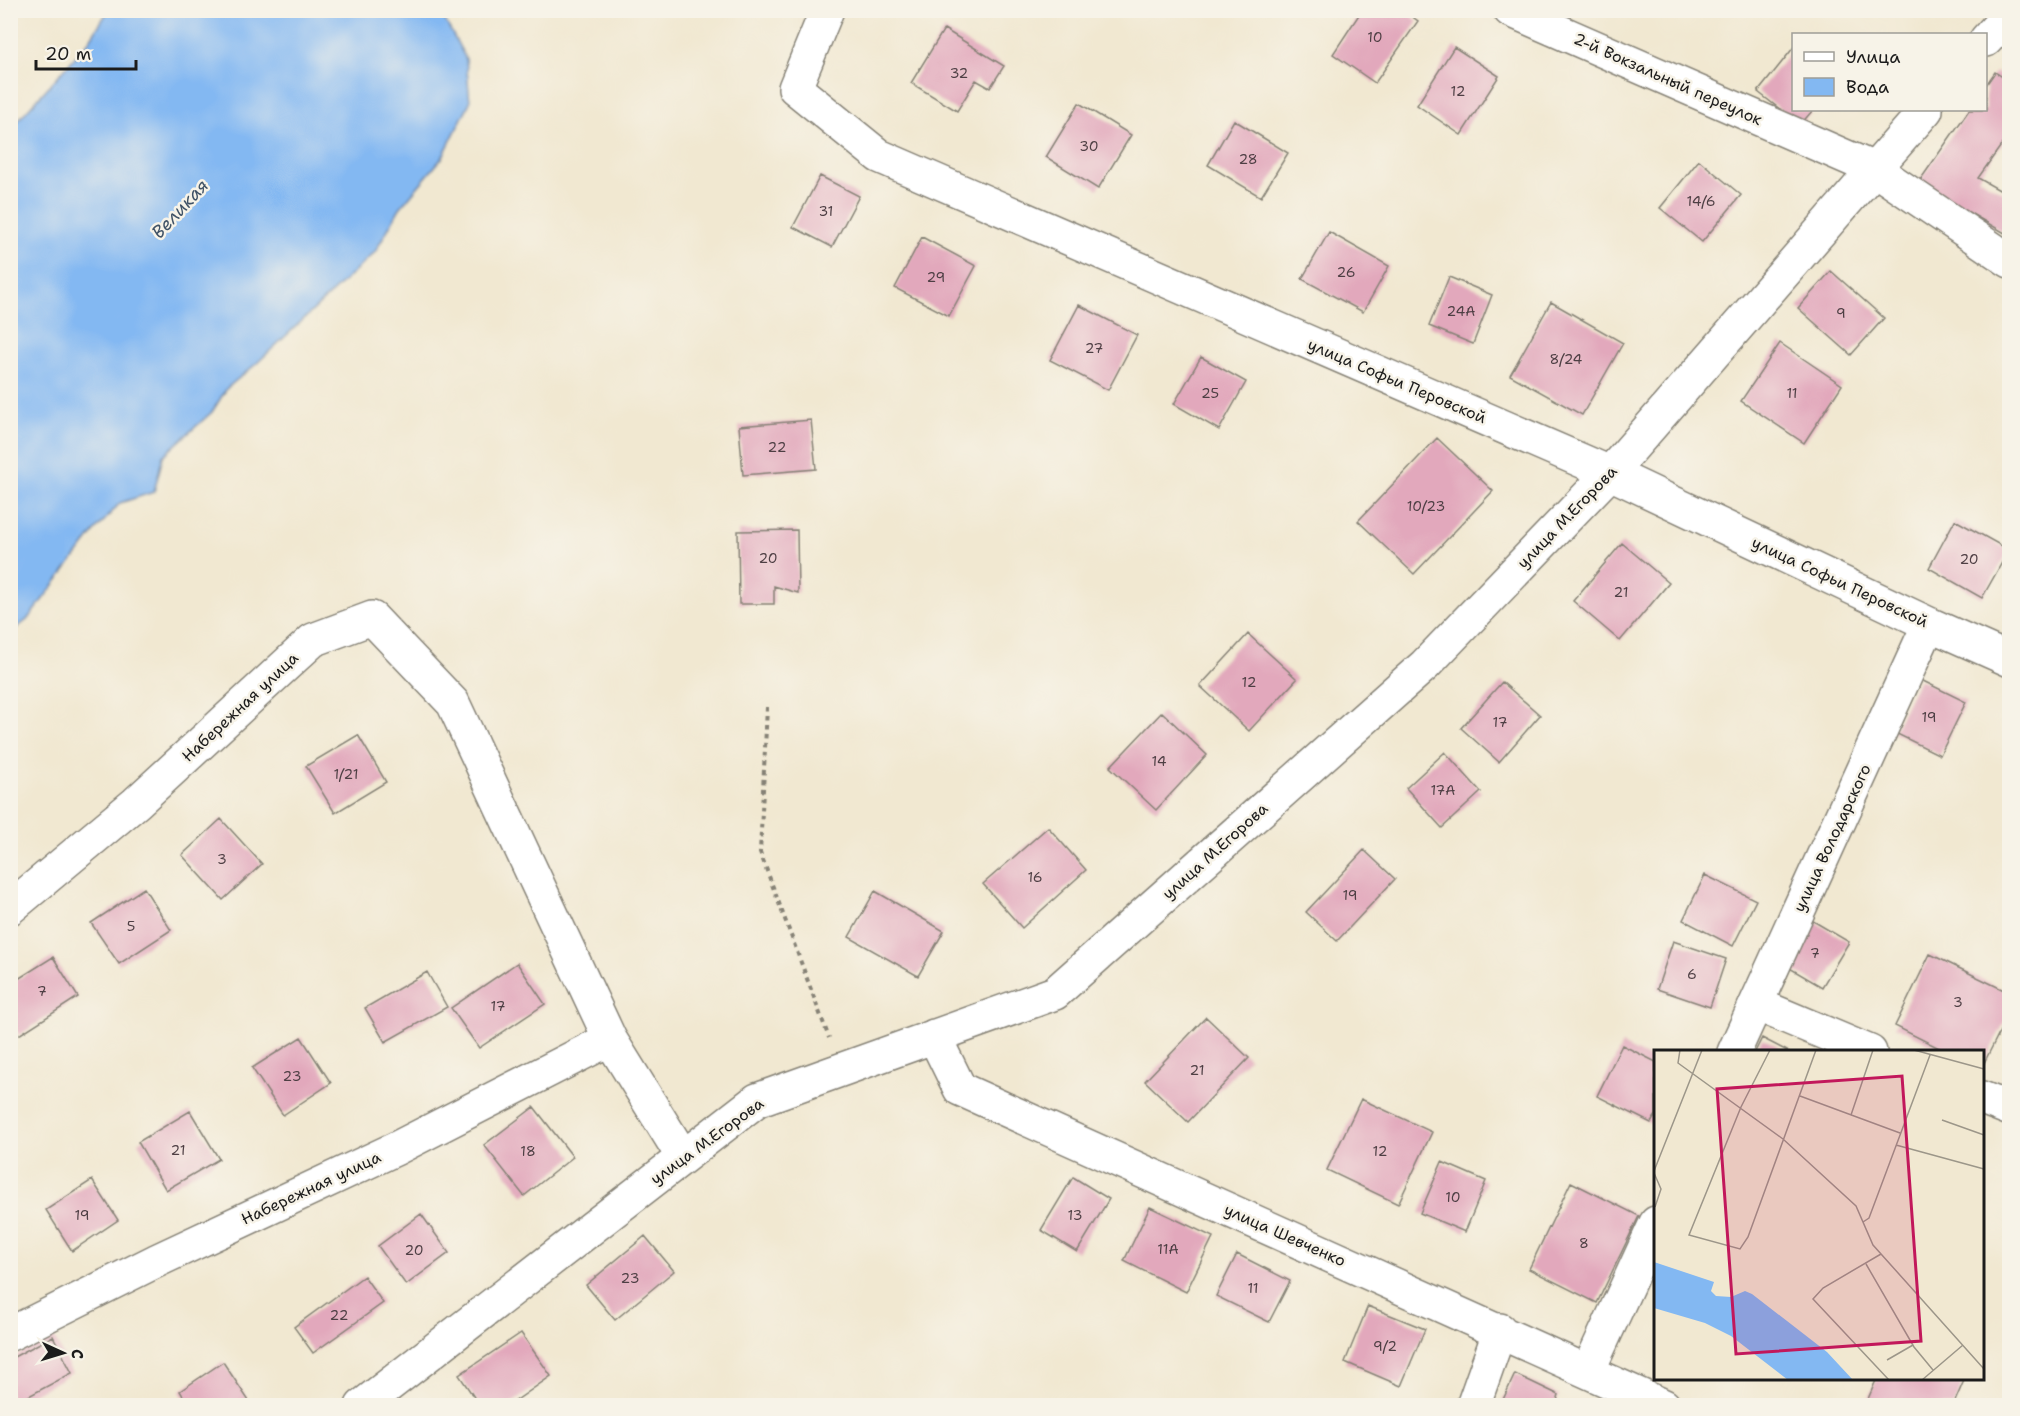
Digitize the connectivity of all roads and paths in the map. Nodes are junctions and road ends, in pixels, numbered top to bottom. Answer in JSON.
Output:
{"nodes":[{"id":1,"x":827,"y":10,"type":"edge"},
{"id":2,"x":1510,"y":10,"type":"edge"},
{"id":3,"x":2010,"y":13,"type":"edge"},
{"id":4,"x":1987,"y":39,"type":"edge"},
{"id":5,"x":1925,"y":111,"type":"edge"},
{"id":6,"x":1874,"y":169,"type":"junction"},
{"id":7,"x":2010,"y":261,"type":"edge"},
{"id":8,"x":1610,"y":473,"type":"junction"},
{"id":9,"x":1929,"y":624,"type":"junction"},
{"id":10,"x":2010,"y":660,"type":"edge"},
{"id":11,"x":767,"y":707,"type":"dead end"},
{"id":12,"x":10,"y":908,"type":"edge"},
{"id":13,"x":1756,"y":1004,"type":"junction"},
{"id":14,"x":934,"y":1036,"type":"junction"},
{"id":15,"x":610,"y":1039,"type":"junction"},
{"id":16,"x":1735,"y":1050,"type":"edge"},
{"id":17,"x":1865,"y":1050,"type":"edge"},
{"id":18,"x":841,"y":1070,"type":"junction"},
{"id":19,"x":1984,"y":1098,"type":"edge"},
{"id":20,"x":2010,"y":1109,"type":"edge"},
{"id":21,"x":683,"y":1157,"type":"junction"},
{"id":22,"x":1654,"y":1227,"type":"edge"},
{"id":23,"x":1500,"y":1330,"type":"junction"},
{"id":24,"x":10,"y":1334,"type":"edge"},
{"id":25,"x":1588,"y":1371,"type":"junction"},
{"id":26,"x":362,"y":1406,"type":"edge"},
{"id":27,"x":1473,"y":1406,"type":"edge"},
{"id":28,"x":1664,"y":1406,"type":"edge"}],
"edges":[{"from":1,"to":8,"type":"street","name":"улица Софьи Перовской"},
{"from":2,"to":6,"type":"street","name":"2-й Вокзальный переулок"},
{"from":3,"to":4,"type":"street"},
{"from":5,"to":6,"type":"street","name":"улица М.Егорова"},
{"from":6,"to":7,"type":"street","name":"2-й Вокзальный переулок"},
{"from":6,"to":8,"type":"street","name":"улица М.Егорова"},
{"from":8,"to":9,"type":"street","name":"улица Софьи Перовской"},
{"from":8,"to":14,"type":"street","name":"улица М.Егорова"},
{"from":9,"to":10,"type":"street","name":"улица Софьи Перовской"},
{"from":9,"to":13,"type":"street","name":"улица Володарского"},
{"from":11,"to":18,"type":"path"},
{"from":12,"to":15,"type":"street","name":"Набережная улица"},
{"from":13,"to":16,"type":"street","name":"улица Володарского"},
{"from":13,"to":17,"type":"street"},
{"from":14,"to":18,"type":"street","name":"улица М.Егорова"},
{"from":14,"to":23,"type":"street","name":"улица Шевченко"},
{"from":15,"to":21,"type":"street"},
{"from":15,"to":24,"type":"street","name":"Набережная улица"},
{"from":18,"to":21,"type":"street","name":"улица М.Егорова"},
{"from":19,"to":20,"type":"street"},
{"from":21,"to":26,"type":"street","name":"улица М.Егорова"},
{"from":22,"to":25,"type":"street"},
{"from":23,"to":25,"type":"street","name":"улица Шевченко"},
{"from":23,"to":27,"type":"street"},
{"from":25,"to":28,"type":"street","name":"улица Шевченко"}]}
